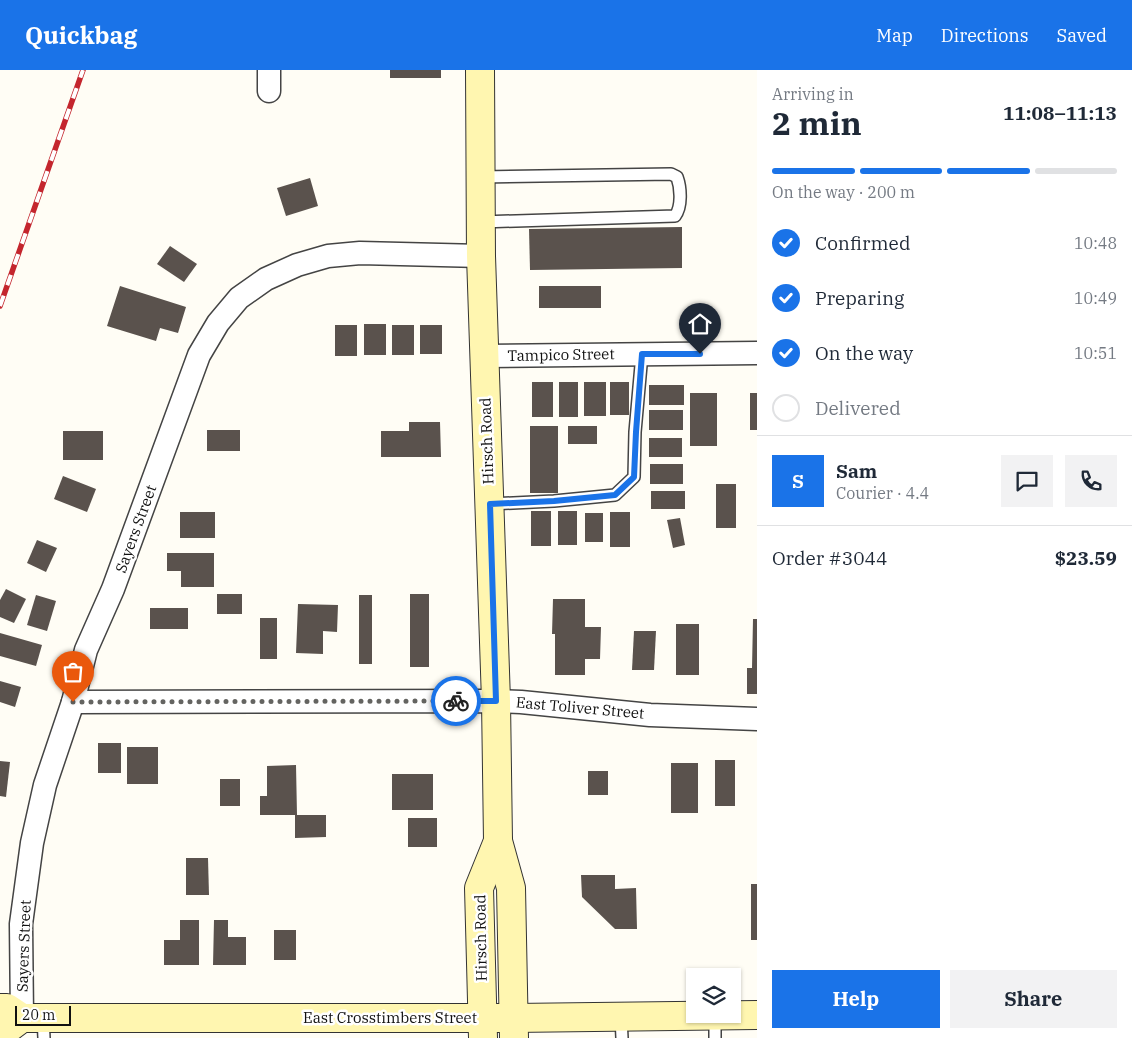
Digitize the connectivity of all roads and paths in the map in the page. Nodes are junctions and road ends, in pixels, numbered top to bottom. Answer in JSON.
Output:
{"nodes":[{"id":1,"x":480,"y":70,"type":"edge"},
{"id":2,"x":481,"y":178,"type":"junction"},
{"id":3,"x":481,"y":222,"type":"junction"},
{"id":4,"x":481,"y":256,"type":"junction"},
{"id":5,"x":757,"y":353,"type":"edge"},
{"id":6,"x":642,"y":354,"type":"junction"},
{"id":7,"x":484,"y":356,"type":"junction"},
{"id":8,"x":490,"y":504,"type":"junction"},
{"id":9,"x":496,"y":701,"type":"junction"},
{"id":10,"x":73,"y":702,"type":"junction"},
{"id":11,"x":757,"y":719,"type":"edge"},
{"id":12,"x":498,"y":842,"type":"junction"},
{"id":13,"x":757,"y":1016,"type":"edge"},
{"id":14,"x":22,"y":1023,"type":"edge"},
{"id":15,"x":715,"y":1027,"type":"edge"},
{"id":16,"x":483,"y":1028,"type":"edge"},
{"id":17,"x":513,"y":1028,"type":"edge"},
{"id":18,"x":622,"y":1028,"type":"edge"}],
"edges":[{"from":1,"to":2,"type":"main road","name":"Hirsch Road"},
{"from":2,"to":3,"type":"main road","name":"Hirsch Road"},
{"from":2,"to":3,"type":"lane"},
{"from":3,"to":4,"type":"main road","name":"Hirsch Road"},
{"from":4,"to":7,"type":"main road","name":"Hirsch Road"},
{"from":4,"to":10,"type":"street","name":"Sayers Street"},
{"from":5,"to":6,"type":"street","name":"Tampico Street"},
{"from":6,"to":7,"type":"street","name":"Tampico Street"},
{"from":6,"to":8,"type":"lane"},
{"from":7,"to":8,"type":"main road","name":"Hirsch Road"},
{"from":8,"to":9,"type":"main road","name":"Hirsch Road"},
{"from":9,"to":10,"type":"street","name":"East Toliver Street"},
{"from":9,"to":11,"type":"street","name":"East Toliver Street"},
{"from":9,"to":12,"type":"main road","name":"Hirsch Road"},
{"from":10,"to":14,"type":"street","name":"Sayers Street"},
{"from":12,"to":16,"type":"main road","name":"Hirsch Road"},
{"from":12,"to":17,"type":"main road","name":"Hirsch Road"},
{"from":13,"to":15,"type":"main road","name":"East Crosstimbers Street"},
{"from":14,"to":16,"type":"main road","name":"East Crosstimbers Street"},
{"from":15,"to":18,"type":"main road","name":"East Crosstimbers Street"},
{"from":16,"to":17,"type":"main road","name":"East Crosstimbers Street"},
{"from":17,"to":18,"type":"main road","name":"East Crosstimbers Street"}]}
